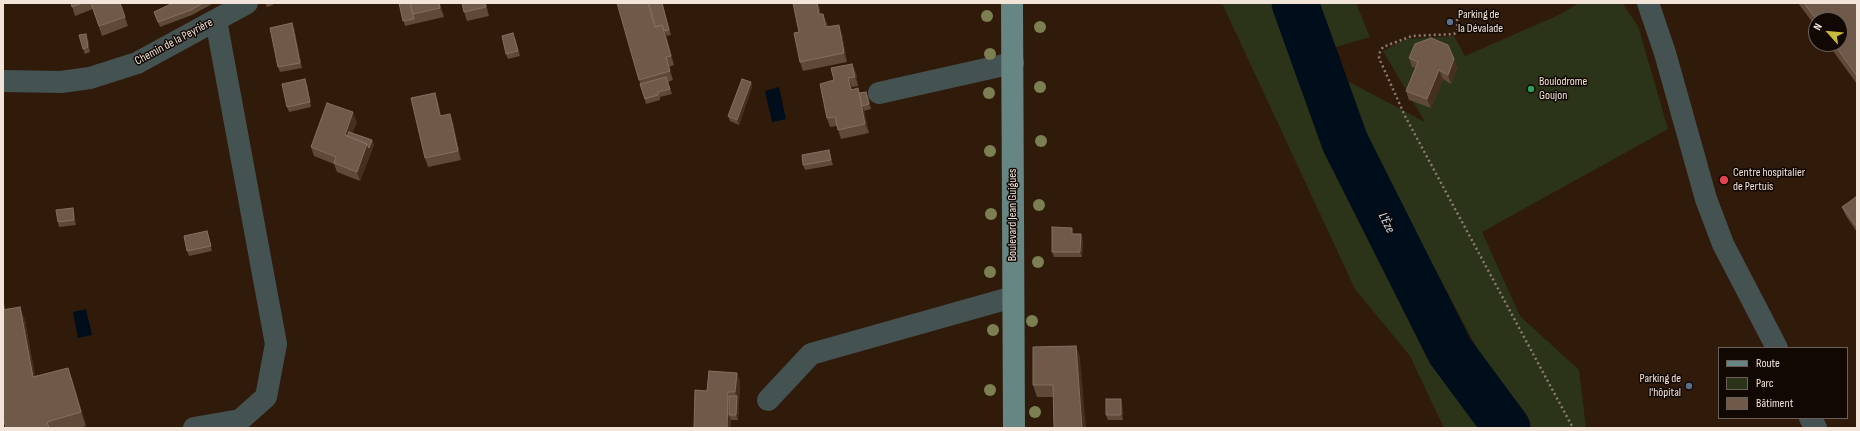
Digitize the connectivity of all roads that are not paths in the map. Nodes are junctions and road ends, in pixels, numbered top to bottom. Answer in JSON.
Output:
{"nodes":[{"id":1,"x":247,"y":3,"type":"edge"},
{"id":2,"x":1012,"y":3,"type":"edge"},
{"id":3,"x":1648,"y":3,"type":"edge"},
{"id":4,"x":216,"y":20,"type":"junction"},
{"id":5,"x":1013,"y":63,"type":"junction"},
{"id":6,"x":3,"y":81,"type":"edge"},
{"id":7,"x":879,"y":93,"type":"dead end"},
{"id":8,"x":1013,"y":297,"type":"junction"},
{"id":9,"x":1776,"y":347,"type":"edge"},
{"id":10,"x":768,"y":400,"type":"dead end"},
{"id":11,"x":1811,"y":419,"type":"edge"},
{"id":12,"x":194,"y":428,"type":"edge"},
{"id":13,"x":1014,"y":428,"type":"edge"},
{"id":14,"x":1816,"y":428,"type":"edge"}],
"edges":[{"from":1,"to":4,"type":"street","name":"Chemin de la Peyrière"},
{"from":2,"to":5,"type":"main road","name":"Boulevard Jean Guigues"},
{"from":3,"to":9,"type":"street"},
{"from":4,"to":6,"type":"street","name":"Chemin de la Peyrière"},
{"from":4,"to":12,"type":"street"},
{"from":5,"to":7,"type":"street"},
{"from":5,"to":8,"type":"main road","name":"Boulevard Jean Guigues"},
{"from":8,"to":10,"type":"street"},
{"from":8,"to":13,"type":"main road","name":"Boulevard Jean Guigues"},
{"from":11,"to":14,"type":"street"}]}
